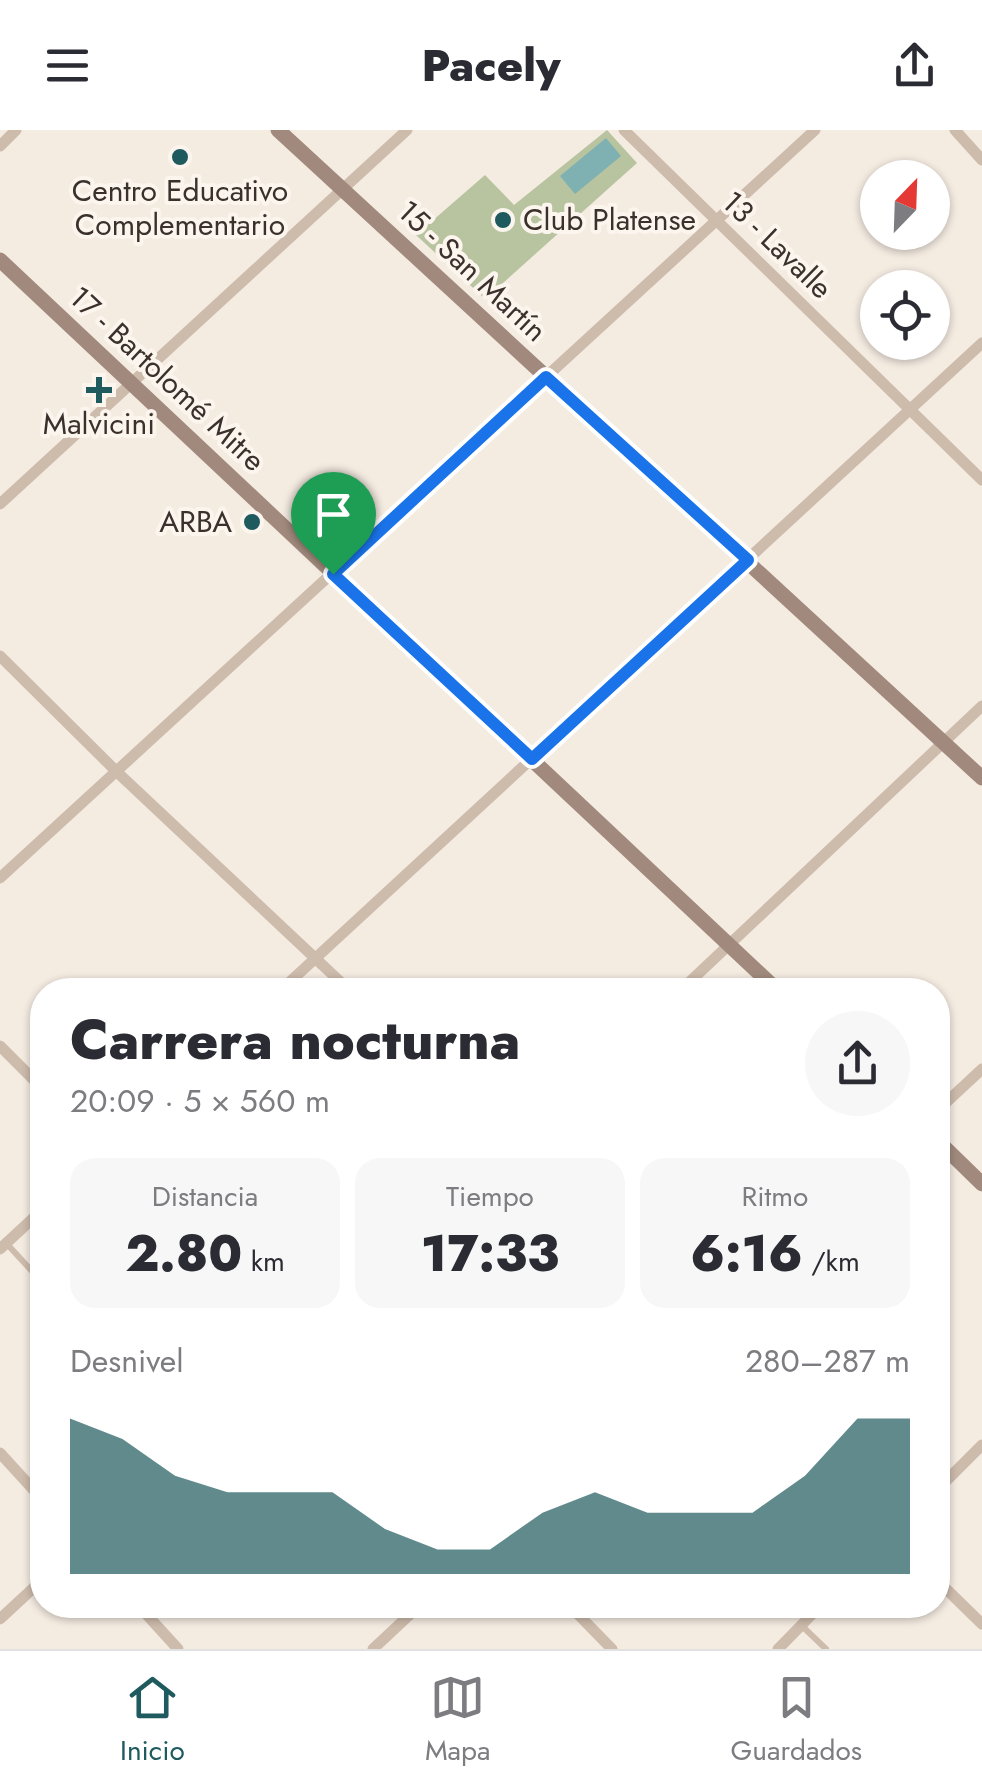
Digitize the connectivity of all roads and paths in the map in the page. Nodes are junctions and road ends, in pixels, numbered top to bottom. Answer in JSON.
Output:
{"nodes":[{"id":1,"x":16,"y":130,"type":"edge"},
{"id":2,"x":278,"y":130,"type":"edge"},
{"id":3,"x":407,"y":130,"type":"edge"},
{"id":4,"x":624,"y":130,"type":"edge"},
{"id":5,"x":815,"y":130,"type":"edge"},
{"id":6,"x":955,"y":130,"type":"edge"},
{"id":7,"x":0,"y":146,"type":"edge"},
{"id":8,"x":982,"y":160,"type":"edge"},
{"id":9,"x":344,"y":190,"type":"junction"},
{"id":10,"x":716,"y":221,"type":"junction"},
{"id":11,"x":0,"y":260,"type":"edge"},
{"id":12,"x":982,"y":343,"type":"edge"},
{"id":13,"x":546,"y":377,"type":"junction"},
{"id":14,"x":134,"y":384,"type":"junction"},
{"id":15,"x":911,"y":410,"type":"junction"},
{"id":16,"x":982,"y":480,"type":"edge"},
{"id":17,"x":0,"y":504,"type":"edge"},
{"id":18,"x":748,"y":560,"type":"junction"},
{"id":19,"x":333,"y":574,"type":"junction"},
{"id":20,"x":0,"y":656,"type":"edge"},
{"id":21,"x":982,"y":706,"type":"edge"},
{"id":22,"x":943,"y":742,"type":"junction"},
{"id":23,"x":532,"y":759,"type":"junction"},
{"id":24,"x":118,"y":773,"type":"junction"},
{"id":25,"x":982,"y":778,"type":"edge"},
{"id":26,"x":0,"y":878,"type":"edge"},
{"id":27,"x":730,"y":946,"type":"junction"},
{"id":28,"x":316,"y":958,"type":"junction"},
{"id":29,"x":294,"y":978,"type":"edge"},
{"id":30,"x":337,"y":978,"type":"edge"},
{"id":31,"x":695,"y":978,"type":"edge"},
{"id":32,"x":764,"y":978,"type":"edge"},
{"id":33,"x":0,"y":1046,"type":"edge"},
{"id":34,"x":982,"y":1069,"type":"edge"},
{"id":35,"x":30,"y":1076,"type":"edge"},
{"id":36,"x":950,"y":1099,"type":"edge"},
{"id":37,"x":950,"y":1153,"type":"edge"},
{"id":38,"x":982,"y":1184,"type":"edge"},
{"id":39,"x":30,"y":1221,"type":"edge"},
{"id":40,"x":3,"y":1246,"type":"edge"},
{"id":41,"x":30,"y":1271,"type":"edge"},
{"id":42,"x":982,"y":1445,"type":"edge"},
{"id":43,"x":0,"y":1453,"type":"edge"},
{"id":44,"x":950,"y":1477,"type":"edge"},
{"id":45,"x":30,"y":1486,"type":"edge"},
{"id":46,"x":30,"y":1591,"type":"edge"},
{"id":47,"x":950,"y":1593,"type":"edge"},
{"id":48,"x":150,"y":1618,"type":"edge"},
{"id":49,"x":406,"y":1618,"type":"edge"},
{"id":50,"x":582,"y":1618,"type":"edge"},
{"id":51,"x":808,"y":1618,"type":"edge"},
{"id":52,"x":0,"y":1619,"type":"edge"},
{"id":53,"x":982,"y":1624,"type":"edge"},
{"id":54,"x":801,"y":1625,"type":"junction"},
{"id":55,"x":178,"y":1649,"type":"edge"},
{"id":56,"x":373,"y":1649,"type":"edge"},
{"id":57,"x":612,"y":1649,"type":"edge"},
{"id":58,"x":778,"y":1649,"type":"edge"},
{"id":59,"x":826,"y":1649,"type":"edge"}],
"edges":[{"from":1,"to":7,"type":"street"},
{"from":2,"to":9,"type":"street","name":"15 - San Martín"},
{"from":3,"to":9,"type":"street"},
{"from":4,"to":10,"type":"street","name":"13 - Lavalle"},
{"from":5,"to":10,"type":"street"},
{"from":6,"to":8,"type":"street"},
{"from":9,"to":13,"type":"street","name":"15 - San Martín"},
{"from":9,"to":14,"type":"street"},
{"from":10,"to":13,"type":"street"},
{"from":10,"to":15,"type":"street","name":"13 - Lavalle"},
{"from":11,"to":14,"type":"street","name":"17 - Bartolomé Mitre"},
{"from":12,"to":15,"type":"street"},
{"from":13,"to":18,"type":"street","name":"15 - San Martín"},
{"from":13,"to":19,"type":"street"},
{"from":14,"to":17,"type":"street"},
{"from":14,"to":19,"type":"street","name":"17 - Bartolomé Mitre"},
{"from":15,"to":16,"type":"street","name":"13 - Lavalle"},
{"from":15,"to":18,"type":"street"},
{"from":18,"to":22,"type":"street","name":"15 - San Martín"},
{"from":18,"to":23,"type":"street"},
{"from":19,"to":23,"type":"street","name":"17 - Bartolomé Mitre"},
{"from":19,"to":24,"type":"street"},
{"from":20,"to":24,"type":"street"},
{"from":21,"to":22,"type":"street"},
{"from":22,"to":25,"type":"street","name":"15 - San Martín"},
{"from":22,"to":27,"type":"street"},
{"from":23,"to":27,"type":"street","name":"17 - Bartolomé Mitre"},
{"from":23,"to":28,"type":"street"},
{"from":24,"to":26,"type":"street"},
{"from":24,"to":28,"type":"street"},
{"from":27,"to":31,"type":"street"},
{"from":27,"to":32,"type":"street","name":"17 - Bartolomé Mitre"},
{"from":28,"to":29,"type":"street"},
{"from":28,"to":30,"type":"street"},
{"from":33,"to":35,"type":"street"},
{"from":34,"to":36,"type":"street"},
{"from":37,"to":38,"type":"street"},
{"from":39,"to":40,"type":"street"},
{"from":40,"to":41,"type":"lane"},
{"from":42,"to":44,"type":"street"},
{"from":43,"to":45,"type":"street"},
{"from":46,"to":52,"type":"street"},
{"from":47,"to":53,"type":"street"},
{"from":48,"to":55,"type":"street"},
{"from":49,"to":56,"type":"street"},
{"from":50,"to":57,"type":"street"},
{"from":51,"to":54,"type":"street"},
{"from":54,"to":58,"type":"street"},
{"from":54,"to":59,"type":"lane"}]}
